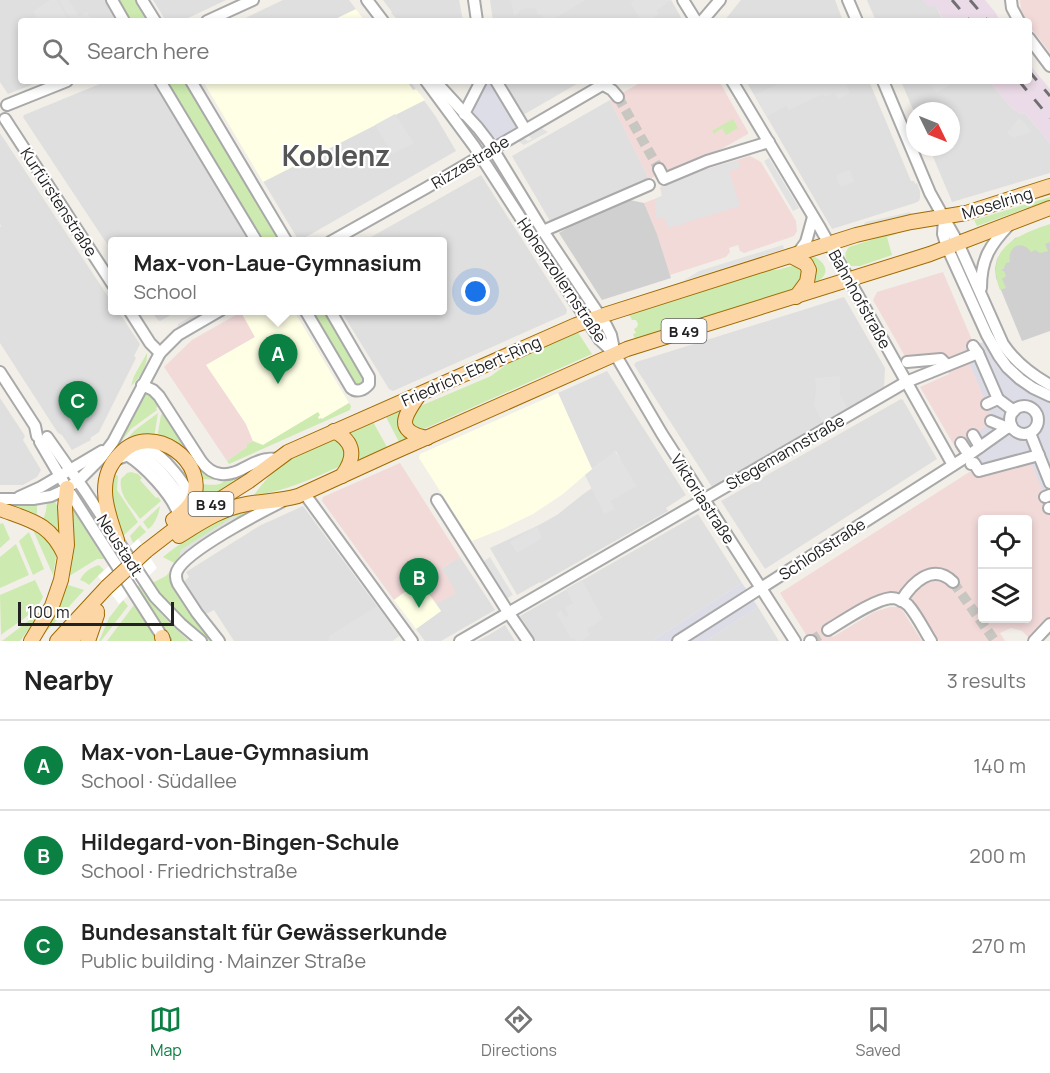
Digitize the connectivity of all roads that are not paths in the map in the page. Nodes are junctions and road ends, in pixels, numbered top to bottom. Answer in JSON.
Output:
{"nodes":[{"id":1,"x":111,"y":0,"type":"edge"},
{"id":2,"x":142,"y":0,"type":"edge"},
{"id":3,"x":253,"y":0,"type":"edge"},
{"id":4,"x":367,"y":0,"type":"edge"},
{"id":5,"x":474,"y":0,"type":"edge"},
{"id":6,"x":683,"y":0,"type":"edge"},
{"id":7,"x":720,"y":0,"type":"edge"},
{"id":8,"x":848,"y":0,"type":"edge"},
{"id":9,"x":1011,"y":0,"type":"edge"},
{"id":10,"x":122,"y":18,"type":"edge"},
{"id":11,"x":153,"y":18,"type":"edge"},
{"id":12,"x":214,"y":18,"type":"edge"},
{"id":13,"x":381,"y":18,"type":"edge"},
{"id":14,"x":477,"y":18,"type":"edge"},
{"id":15,"x":694,"y":18,"type":"edge"},
{"id":16,"x":705,"y":18,"type":"edge"},
{"id":17,"x":856,"y":18,"type":"edge"},
{"id":18,"x":1017,"y":18,"type":"edge"},
{"id":19,"x":1032,"y":42,"type":"edge"},
{"id":20,"x":1050,"y":66,"type":"edge"},
{"id":21,"x":59,"y":84,"type":"edge"},
{"id":22,"x":162,"y":84,"type":"edge"},
{"id":23,"x":193,"y":84,"type":"edge"},
{"id":24,"x":428,"y":84,"type":"edge"},
{"id":25,"x":437,"y":84,"type":"edge"},
{"id":26,"x":480,"y":84,"type":"edge"},
{"id":27,"x":498,"y":84,"type":"edge"},
{"id":28,"x":604,"y":84,"type":"edge"},
{"id":29,"x":607,"y":84,"type":"edge"},
{"id":30,"x":734,"y":84,"type":"edge"},
{"id":31,"x":884,"y":84,"type":"edge"},
{"id":32,"x":618,"y":97,"type":"tunnel mouth"},
{"id":33,"x":4,"y":104,"type":"edge"},
{"id":34,"x":465,"y":114,"type":"junction"},
{"id":35,"x":2,"y":120,"type":"edge"},
{"id":36,"x":525,"y":129,"type":"junction"},
{"id":37,"x":769,"y":142,"type":"junction"},
{"id":38,"x":492,"y":148,"type":"junction"},
{"id":39,"x":480,"y":156,"type":"junction"},
{"id":40,"x":661,"y":174,"type":"dead end"},
{"id":41,"x":649,"y":185,"type":"dead end"},
{"id":42,"x":1050,"y":186,"type":"edge"},
{"id":43,"x":1050,"y":208,"type":"edge"},
{"id":44,"x":813,"y":217,"type":"junction"},
{"id":45,"x":944,"y":217,"type":"junction"},
{"id":46,"x":1012,"y":221,"type":"junction"},
{"id":47,"x":543,"y":231,"type":"junction"},
{"id":48,"x":253,"y":237,"type":"edge"},
{"id":49,"x":284,"y":237,"type":"edge"},
{"id":50,"x":339,"y":237,"type":"edge"},
{"id":51,"x":829,"y":244,"type":"junction"},
{"id":52,"x":953,"y":245,"type":"junction"},
{"id":53,"x":794,"y":254,"type":"junction"},
{"id":54,"x":108,"y":278,"type":"edge"},
{"id":55,"x":849,"y":280,"type":"junction"},
{"id":56,"x":981,"y":291,"type":"junction"},
{"id":57,"x":796,"y":297,"type":"junction"},
{"id":58,"x":132,"y":315,"type":"edge"},
{"id":59,"x":213,"y":315,"type":"edge"},
{"id":60,"x":308,"y":315,"type":"edge"},
{"id":61,"x":333,"y":315,"type":"edge"},
{"id":62,"x":601,"y":316,"type":"junction"},
{"id":63,"x":587,"y":321,"type":"junction"},
{"id":64,"x":160,"y":353,"type":"junction"},
{"id":65,"x":615,"y":354,"type":"junction"},
{"id":66,"x":912,"y":360,"type":"dead end"},
{"id":67,"x":941,"y":360,"type":"junction"},
{"id":68,"x":985,"y":369,"type":"junction"},
{"id":69,"x":0,"y":372,"type":"edge"},
{"id":70,"x":974,"y":374,"type":"dead end"},
{"id":71,"x":941,"y":376,"type":"dead end"},
{"id":72,"x":911,"y":382,"type":"junction"},
{"id":73,"x":1048,"y":383,"type":"edge"},
{"id":74,"x":142,"y":386,"type":"junction"},
{"id":75,"x":995,"y":391,"type":"junction"},
{"id":76,"x":420,"y":394,"type":"junction"},
{"id":77,"x":983,"y":396,"type":"dead end"},
{"id":78,"x":1038,"y":396,"type":"dead end"},
{"id":79,"x":1050,"y":396,"type":"edge"},
{"id":80,"x":1029,"y":407,"type":"junction"},
{"id":81,"x":1014,"y":411,"type":"junction"},
{"id":82,"x":991,"y":421,"type":"dead end"},
{"id":83,"x":1010,"y":426,"type":"junction"},
{"id":84,"x":334,"y":431,"type":"junction"},
{"id":85,"x":1030,"y":433,"type":"junction"},
{"id":86,"x":975,"y":434,"type":"dead end"},
{"id":87,"x":40,"y":435,"type":"junction"},
{"id":88,"x":427,"y":438,"type":"junction"},
{"id":89,"x":961,"y":443,"type":"dead end"},
{"id":90,"x":982,"y":445,"type":"junction"},
{"id":91,"x":110,"y":446,"type":"junction"},
{"id":92,"x":131,"y":454,"type":"junction"},
{"id":93,"x":1039,"y":455,"type":"junction"},
{"id":94,"x":278,"y":459,"type":"junction"},
{"id":95,"x":969,"y":459,"type":"junction"},
{"id":96,"x":113,"y":461,"type":"junction"},
{"id":97,"x":953,"y":465,"type":"junction"},
{"id":98,"x":70,"y":469,"type":"junction"},
{"id":99,"x":1044,"y":471,"type":"edge"},
{"id":100,"x":59,"y":476,"type":"junction"},
{"id":101,"x":342,"y":476,"type":"junction"},
{"id":102,"x":73,"y":485,"type":"junction"},
{"id":103,"x":304,"y":493,"type":"junction"},
{"id":104,"x":1048,"y":495,"type":"edge"},
{"id":105,"x":16,"y":498,"type":"junction"},
{"id":106,"x":0,"y":499,"type":"edge"},
{"id":107,"x":286,"y":499,"type":"junction"},
{"id":108,"x":437,"y":500,"type":"dead end"},
{"id":109,"x":703,"y":500,"type":"junction"},
{"id":110,"x":0,"y":509,"type":"edge"},
{"id":111,"x":178,"y":513,"type":"junction"},
{"id":112,"x":117,"y":540,"type":"junction"},
{"id":113,"x":148,"y":554,"type":"junction"},
{"id":114,"x":65,"y":556,"type":"junction"},
{"id":115,"x":952,"y":582,"type":"tunnel mouth"},
{"id":116,"x":760,"y":589,"type":"junction"},
{"id":117,"x":110,"y":591,"type":"junction"},
{"id":118,"x":901,"y":600,"type":"junction"},
{"id":119,"x":100,"y":606,"type":"junction"},
{"id":120,"x":508,"y":612,"type":"junction"},
{"id":121,"x":1050,"y":624,"type":"edge"},
{"id":122,"x":828,"y":630,"type":"tunnel mouth"},
{"id":123,"x":163,"y":640,"type":"edge"},
{"id":124,"x":31,"y":641,"type":"edge"},
{"id":125,"x":57,"y":641,"type":"edge"},
{"id":126,"x":71,"y":641,"type":"edge"},
{"id":127,"x":88,"y":641,"type":"edge"},
{"id":128,"x":201,"y":641,"type":"edge"},
{"id":129,"x":219,"y":641,"type":"edge"},
{"id":130,"x":412,"y":641,"type":"edge"},
{"id":131,"x":460,"y":641,"type":"edge"},
{"id":132,"x":528,"y":641,"type":"edge"},
{"id":133,"x":678,"y":641,"type":"edge"},
{"id":134,"x":795,"y":641,"type":"edge"},
{"id":135,"x":931,"y":641,"type":"edge"},
{"id":136,"x":1034,"y":641,"type":"edge"}],
"edges":[{"from":1,"to":10,"type":"street"},
{"from":2,"to":11,"type":"street"},
{"from":3,"to":12,"type":"street"},
{"from":4,"to":13,"type":"street"},
{"from":5,"to":14,"type":"street"},
{"from":6,"to":15,"type":"street"},
{"from":7,"to":16,"type":"street"},
{"from":8,"to":17,"type":"street"},
{"from":9,"to":18,"type":"street"},
{"from":19,"to":20,"type":"street"},
{"from":21,"to":33,"type":"street"},
{"from":22,"to":48,"type":"street"},
{"from":23,"to":49,"type":"street"},
{"from":24,"to":39,"type":"street","name":"Hohenzollernstraße"},
{"from":25,"to":34,"type":"street","name":"Hohenzollernstraße"},
{"from":26,"to":34,"type":"street"},
{"from":27,"to":36,"type":"street"},
{"from":28,"to":36,"type":"street","name":"Rizzastraße"},
{"from":29,"to":32,"type":"street"},
{"from":30,"to":37,"type":"street","name":"Bahnhofstraße"},
{"from":31,"to":45,"type":"street"},
{"from":33,"to":35,"type":"street"},
{"from":34,"to":38,"type":"street","name":"Hohenzollernstraße"},
{"from":35,"to":54,"type":"street","name":"Kurfürstenstraße"},
{"from":36,"to":38,"type":"street","name":"Rizzastraße"},
{"from":37,"to":40,"type":"street"},
{"from":37,"to":44,"type":"street","name":"Bahnhofstraße"},
{"from":38,"to":39,"type":"street","name":"Rizzastraße"},
{"from":38,"to":47,"type":"street","name":"Hohenzollernstraße"},
{"from":39,"to":50,"type":"street","name":"Rizzastraße"},
{"from":39,"to":63,"type":"street","name":"Hohenzollernstraße"},
{"from":41,"to":47,"type":"street"},
{"from":42,"to":45,"type":"main road","name":"Moselring","number":"B 49"},
{"from":43,"to":46,"type":"main road","name":"Moselring","number":"B 49"},
{"from":44,"to":51,"type":"street","name":"Bahnhofstraße"},
{"from":44,"to":53,"type":"street","name":"Bahnhofstraße"},
{"from":45,"to":51,"type":"main road","name":"Friedrich-Ebert-Ring","number":"B 49"},
{"from":45,"to":52,"type":"street"},
{"from":46,"to":52,"type":"main road","name":"Moselring","number":"B 49"},
{"from":46,"to":56,"type":"street"},
{"from":47,"to":62,"type":"street","name":"Hohenzollernstraße"},
{"from":51,"to":53,"type":"main road","name":"Friedrich-Ebert-Ring","number":"B 49"},
{"from":51,"to":55,"type":"street","name":"Bahnhofstraße"},
{"from":52,"to":55,"type":"main road","name":"Friedrich-Ebert-Ring","number":"B 49"},
{"from":52,"to":56,"type":"street"},
{"from":52,"to":79,"type":"street"},
{"from":53,"to":57,"type":"main road"},
{"from":53,"to":62,"type":"main road","name":"Friedrich-Ebert-Ring","number":"B 49"},
{"from":55,"to":57,"type":"main road","name":"Friedrich-Ebert-Ring","number":"B 49"},
{"from":55,"to":72,"type":"street","name":"Bahnhofstraße"},
{"from":56,"to":73,"type":"street"},
{"from":57,"to":65,"type":"main road","name":"Friedrich-Ebert-Ring","number":"B 49"},
{"from":58,"to":64,"type":"street"},
{"from":59,"to":64,"type":"street"},
{"from":60,"to":61,"type":"street"},
{"from":62,"to":63,"type":"main road","name":"Friedrich-Ebert-Ring","number":"B 49"},
{"from":62,"to":65,"type":"street","name":"Hohenzollernstraße"},
{"from":63,"to":65,"type":"street","name":"Hohenzollernstraße"},
{"from":63,"to":76,"type":"main road","name":"Friedrich-Ebert-Ring","number":"B 49"},
{"from":64,"to":74,"type":"street"},
{"from":65,"to":88,"type":"main road","name":"Friedrich-Ebert-Ring","number":"B 49"},
{"from":65,"to":109,"type":"street","name":"Viktoriastraße"},
{"from":66,"to":67,"type":"street"},
{"from":67,"to":68,"type":"street"},
{"from":67,"to":72,"type":"street"},
{"from":68,"to":70,"type":"street"},
{"from":68,"to":75,"type":"street"},
{"from":69,"to":87,"type":"street"},
{"from":71,"to":72,"type":"street"},
{"from":72,"to":97,"type":"street","name":"Bahnhofstraße"},
{"from":72,"to":109,"type":"street","name":"Stegemannstraße"},
{"from":74,"to":91,"type":"street"},
{"from":74,"to":94,"type":"street"},
{"from":75,"to":77,"type":"street"},
{"from":75,"to":81,"type":"street"},
{"from":76,"to":84,"type":"main road","name":"Friedrich-Ebert-Ring","number":"B 49"},
{"from":76,"to":88,"type":"main road"},
{"from":78,"to":80,"type":"street"},
{"from":80,"to":81,"type":"street"},
{"from":80,"to":85,"type":"street"},
{"from":81,"to":83,"type":"street"},
{"from":82,"to":83,"type":"street"},
{"from":83,"to":85,"type":"street"},
{"from":83,"to":90,"type":"street","name":"Schloßstraße"},
{"from":84,"to":94,"type":"main road","name":"Friedrich-Ebert-Ring","number":"B 49"},
{"from":84,"to":101,"type":"main road"},
{"from":85,"to":93,"type":"street"},
{"from":86,"to":90,"type":"street"},
{"from":87,"to":98,"type":"street","name":"Neustadt"},
{"from":87,"to":100,"type":"street","name":"Neustadt"},
{"from":88,"to":101,"type":"main road","name":"Friedrich-Ebert-Ring","number":"B 49"},
{"from":89,"to":95,"type":"street"},
{"from":90,"to":95,"type":"street","name":"Schloßstraße"},
{"from":91,"to":98,"type":"street"},
{"from":91,"to":102,"type":"street"},
{"from":92,"to":96,"type":"street"},
{"from":92,"to":111,"type":"street"},
{"from":92,"to":111,"type":"street"},
{"from":93,"to":95,"type":"street"},
{"from":93,"to":99,"type":"street"},
{"from":94,"to":113,"type":"main road","name":"Friedrich-Ebert-Ring","number":"B 49"},
{"from":95,"to":97,"type":"street","name":"Schloßstraße"},
{"from":96,"to":111,"type":"main road"},
{"from":96,"to":112,"type":"main road"},
{"from":97,"to":116,"type":"street","name":"Schloßstraße"},
{"from":98,"to":100,"type":"street"},
{"from":98,"to":102,"type":"street","name":"Neustadt"},
{"from":99,"to":104,"type":"street"},
{"from":100,"to":102,"type":"street","name":"Neustadt"},
{"from":100,"to":105,"type":"street"},
{"from":101,"to":103,"type":"main road","name":"Friedrich-Ebert-Ring","number":"B 49"},
{"from":102,"to":105,"type":"street"},
{"from":102,"to":112,"type":"street","name":"Neustadt"},
{"from":102,"to":114,"type":"main road"},
{"from":102,"to":123,"type":"street","name":"Neustadt"},
{"from":103,"to":107,"type":"main road","name":"Friedrich-Ebert-Ring","number":"B 49"},
{"from":103,"to":130,"type":"street"},
{"from":105,"to":106,"type":"street"},
{"from":107,"to":113,"type":"main road","name":"Friedrich-Ebert-Ring","number":"B 49"},
{"from":107,"to":129,"type":"street","name":"Friedrich-Ebert-Ring"},
{"from":108,"to":120,"type":"street"},
{"from":109,"to":116,"type":"street","name":"Viktoriastraße"},
{"from":109,"to":120,"type":"street","name":"Stegemannstraße"},
{"from":110,"to":114,"type":"main road"},
{"from":111,"to":113,"type":"main road"},
{"from":112,"to":128,"type":"street","name":"Neustadt"},
{"from":113,"to":117,"type":"main road","name":"Friedrich-Ebert-Ring","number":"B 49","bridge":true},
{"from":114,"to":124,"type":"main road"},
{"from":115,"to":118,"type":"street"},
{"from":116,"to":133,"type":"street","name":"Schloßstraße"},
{"from":116,"to":134,"type":"street","name":"Viktoriastraße"},
{"from":117,"to":119,"type":"main road","name":"Friedrich-Ebert-Ring","number":"B 49"},
{"from":117,"to":125,"type":"main road","name":"Friedrich-Ebert-Ring","number":"B 49"},
{"from":118,"to":122,"type":"street"},
{"from":118,"to":135,"type":"street"},
{"from":119,"to":126,"type":"main road","name":"Friedrich-Ebert-Ring","number":"B 49"},
{"from":119,"to":127,"type":"main road"},
{"from":120,"to":131,"type":"street","name":"Stegemannstraße"},
{"from":120,"to":132,"type":"street"},
{"from":121,"to":136,"type":"street"}]}
